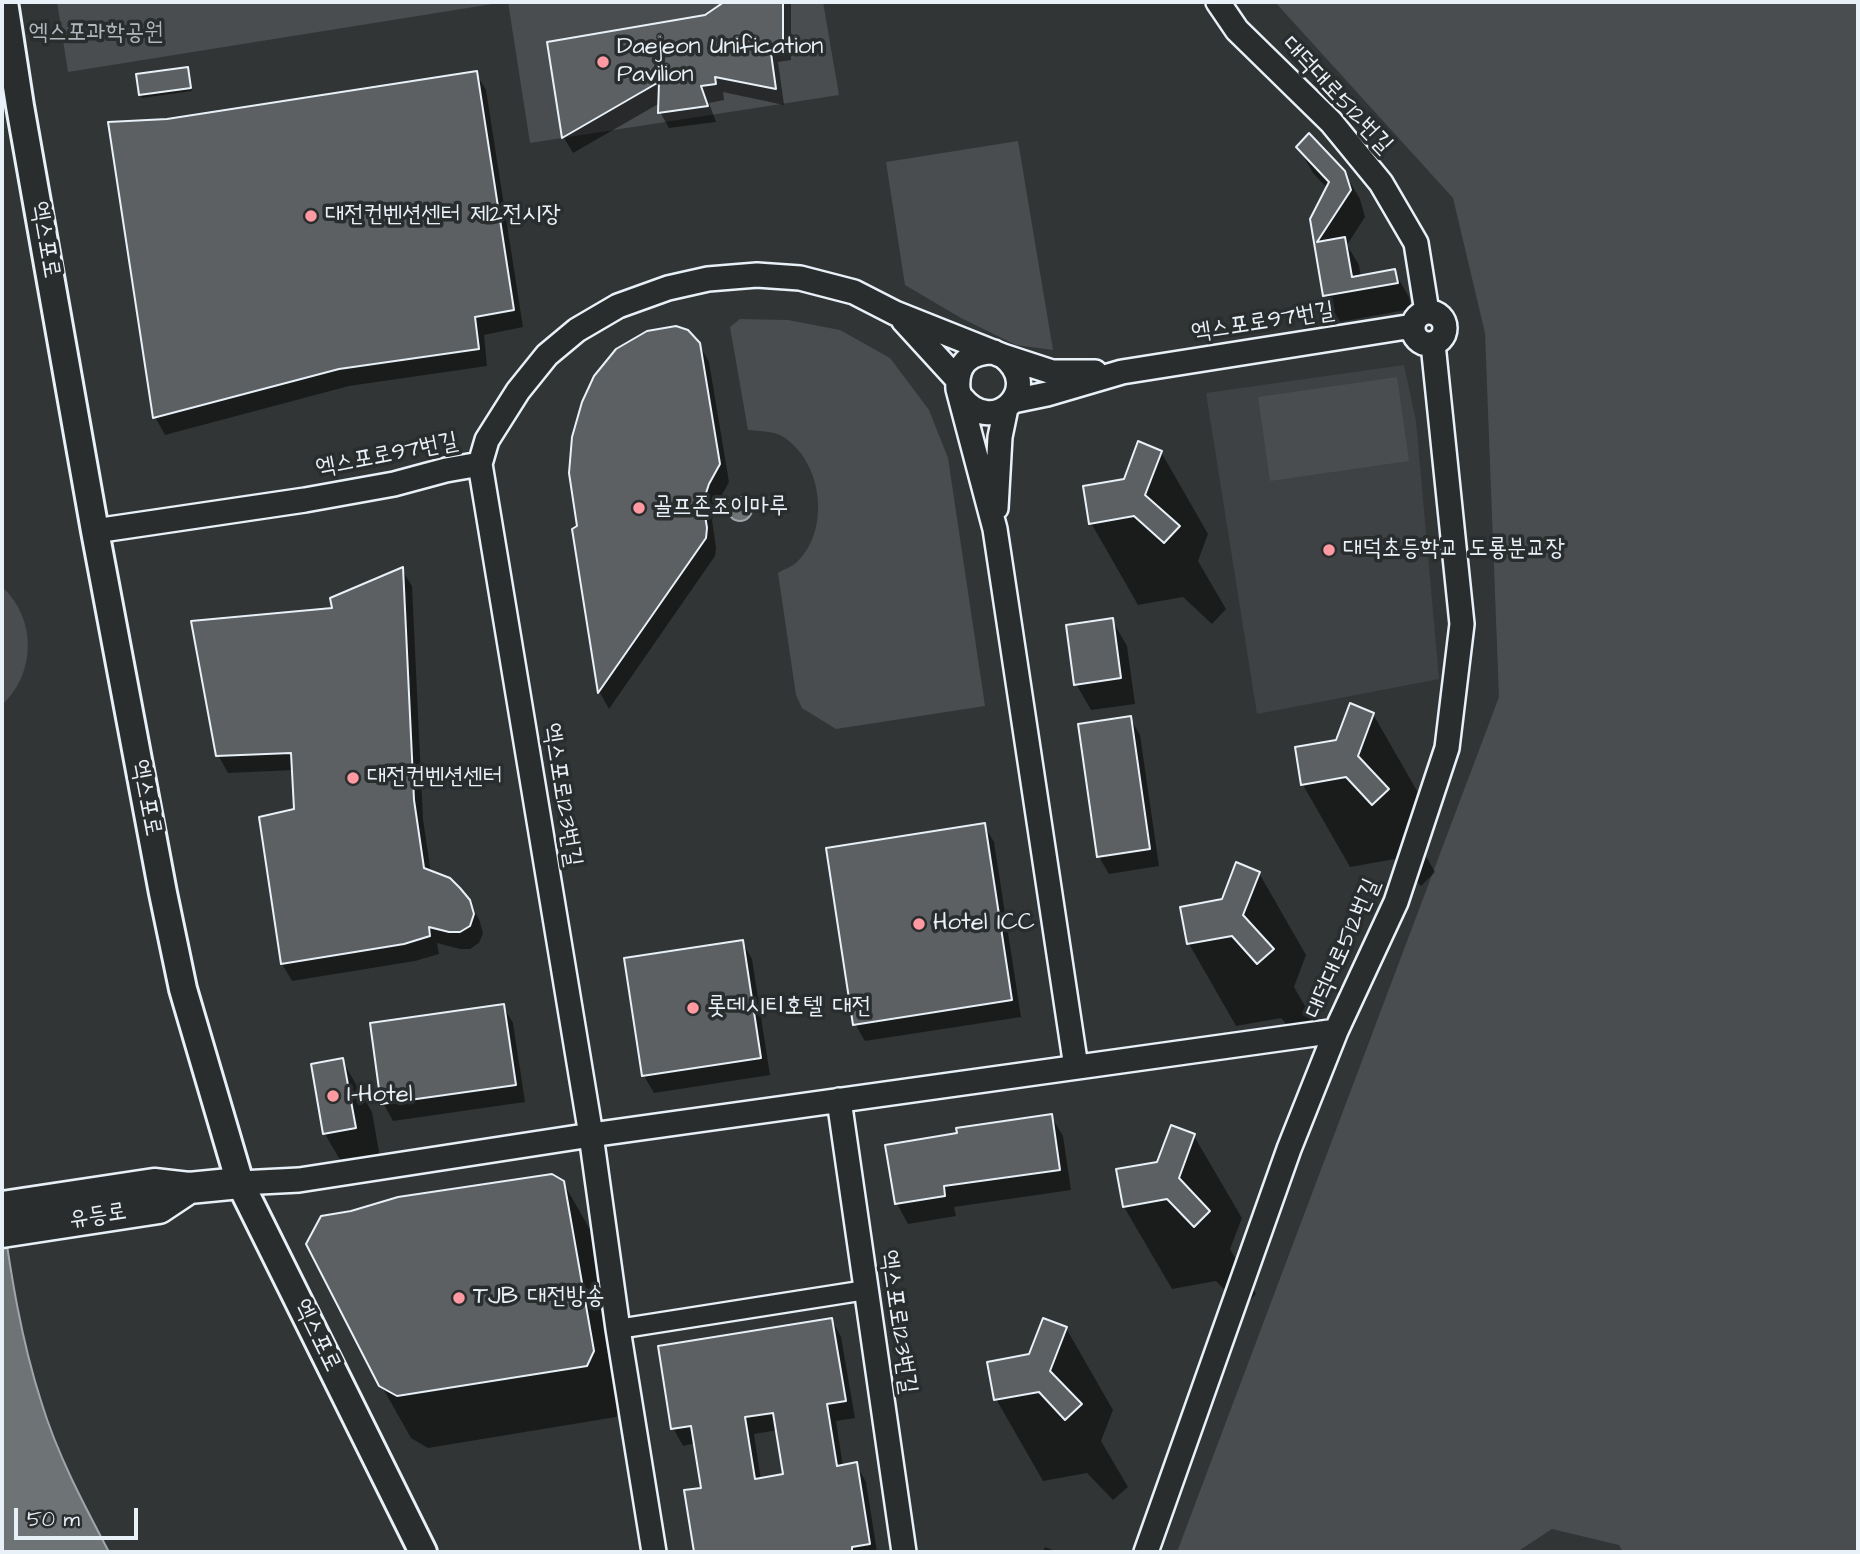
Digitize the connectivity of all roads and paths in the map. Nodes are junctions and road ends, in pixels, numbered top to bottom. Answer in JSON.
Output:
{"nodes":[{"id":1,"x":4,"y":2,"type":"edge"},
{"id":2,"x":1218,"y":2,"type":"edge"},
{"id":3,"x":895,"y":313,"type":"junction"},
{"id":4,"x":1420,"y":319,"type":"junction"},
{"id":5,"x":998,"y":354,"type":"junction"},
{"id":6,"x":1122,"y":372,"type":"junction"},
{"id":7,"x":960,"y":389,"type":"junction"},
{"id":8,"x":1010,"y":404,"type":"junction"},
{"id":9,"x":480,"y":464,"type":"junction"},
{"id":10,"x":995,"y":529,"type":"junction"},
{"id":11,"x":95,"y":531,"type":"junction"},
{"id":12,"x":1335,"y":1031,"type":"junction"},
{"id":13,"x":1076,"y":1067,"type":"junction"},
{"id":14,"x":839,"y":1100,"type":"junction"},
{"id":15,"x":591,"y":1135,"type":"junction"},
{"id":16,"x":240,"y":1183,"type":"junction"},
{"id":17,"x":189,"y":1188,"type":"junction"},
{"id":18,"x":2,"y":1207,"type":"edge"},
{"id":19,"x":2,"y":1233,"type":"edge"},
{"id":20,"x":866,"y":1290,"type":"junction"},
{"id":21,"x":618,"y":1329,"type":"junction"},
{"id":22,"x":423,"y":1552,"type":"edge"},
{"id":23,"x":654,"y":1552,"type":"edge"},
{"id":24,"x":904,"y":1552,"type":"edge"},
{"id":25,"x":1146,"y":1552,"type":"edge"}],
"edges":[{"from":1,"to":11,"type":"main road","name":"엑스포로"},
{"from":2,"to":4,"type":"street","name":"대덕대로512번길"},
{"from":3,"to":5,"type":"street"},
{"from":3,"to":7,"type":"street"},
{"from":3,"to":9,"type":"street","name":"엑스포로97번길"},
{"from":4,"to":6,"type":"street","name":"엑스포로97번길"},
{"from":4,"to":12,"type":"street","name":"대덕대로512번길"},
{"from":5,"to":6,"type":"street"},
{"from":5,"to":7,"type":"street"},
{"from":5,"to":8,"type":"street"},
{"from":6,"to":8,"type":"street"},
{"from":7,"to":8,"type":"street"},
{"from":7,"to":10,"type":"street"},
{"from":8,"to":10,"type":"street"},
{"from":9,"to":11,"type":"street","name":"엑스포로97번길"},
{"from":9,"to":15,"type":"street","name":"엑스포로123번길"},
{"from":10,"to":13,"type":"street"},
{"from":11,"to":16,"type":"main road","name":"엑스포로"},
{"from":12,"to":13,"type":"street"},
{"from":12,"to":25,"type":"street","name":"대덕대로512번길"},
{"from":13,"to":14,"type":"street"},
{"from":14,"to":15,"type":"street"},
{"from":14,"to":20,"type":"street","name":"엑스포로123번길"},
{"from":15,"to":16,"type":"street"},
{"from":15,"to":21,"type":"street","name":"엑스포로123번길"},
{"from":16,"to":17,"type":"main road","name":"유등로"},
{"from":16,"to":22,"type":"main road","name":"엑스포로"},
{"from":17,"to":18,"type":"main road","name":"유등로"},
{"from":17,"to":19,"type":"main road","name":"유등로"},
{"from":20,"to":21,"type":"street"},
{"from":20,"to":24,"type":"street","name":"엑스포로123번길"},
{"from":21,"to":23,"type":"street","name":"엑스포로123번길"}]}
